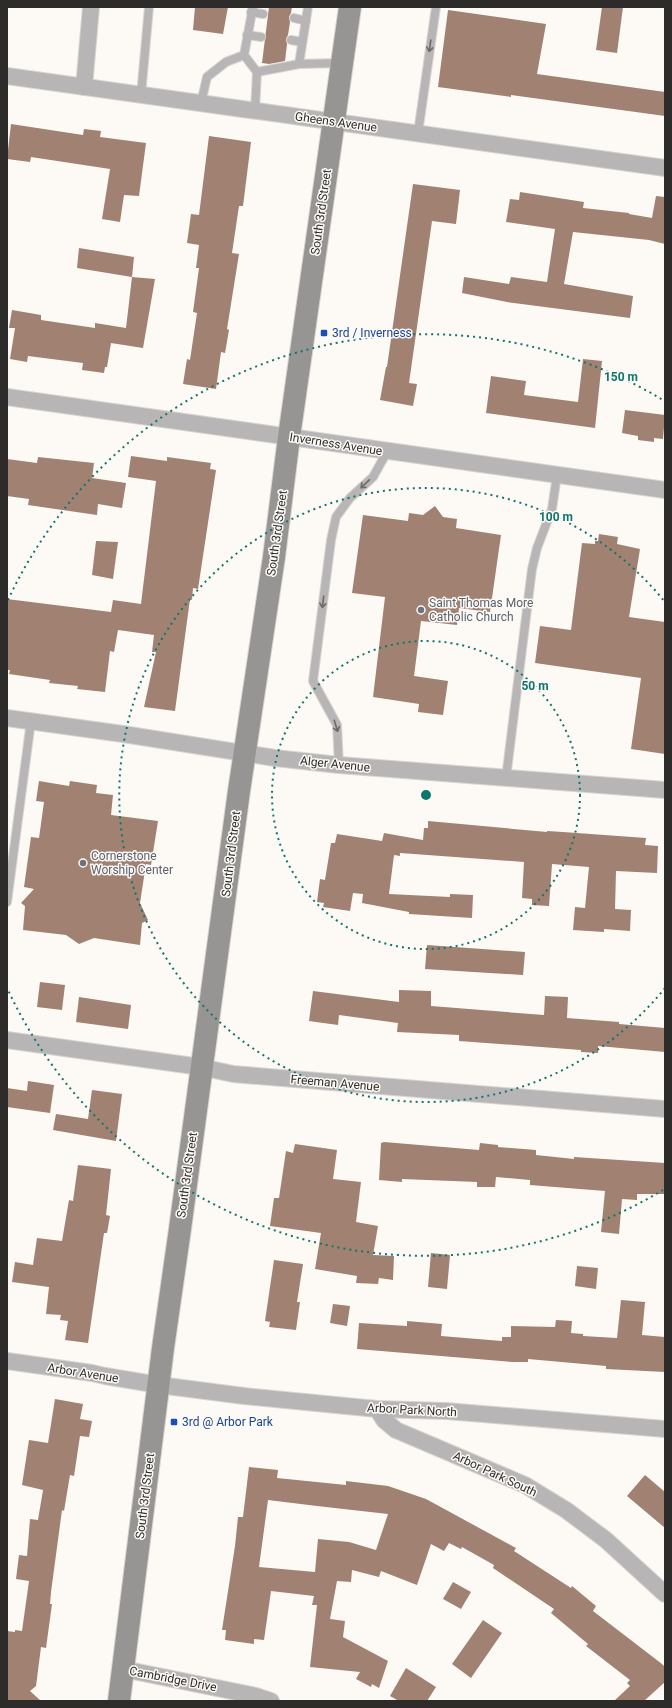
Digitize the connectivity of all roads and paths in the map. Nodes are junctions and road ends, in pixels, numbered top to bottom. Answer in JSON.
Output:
{"nodes":[{"id":1,"x":91,"y":7,"type":"edge"},
{"id":2,"x":149,"y":7,"type":"edge"},
{"id":3,"x":308,"y":7,"type":"edge"},
{"id":4,"x":350,"y":7,"type":"edge"},
{"id":5,"x":436,"y":7,"type":"edge"},
{"id":6,"x":252,"y":10,"type":"edge"},
{"id":7,"x":263,"y":14,"type":"dead end"},
{"id":8,"x":294,"y":18,"type":"dead end"},
{"id":9,"x":306,"y":21,"type":"junction"},
{"id":10,"x":247,"y":35,"type":"junction"},
{"id":11,"x":261,"y":37,"type":"dead end"},
{"id":12,"x":291,"y":40,"type":"dead end"},
{"id":13,"x":302,"y":42,"type":"junction"},
{"id":14,"x":244,"y":55,"type":"junction"},
{"id":15,"x":342,"y":63,"type":"junction"},
{"id":16,"x":299,"y":64,"type":"junction"},
{"id":17,"x":257,"y":72,"type":"junction"},
{"id":18,"x":7,"y":76,"type":"edge"},
{"id":19,"x":84,"y":87,"type":"junction"},
{"id":20,"x":141,"y":94,"type":"junction"},
{"id":21,"x":201,"y":103,"type":"junction"},
{"id":22,"x":255,"y":110,"type":"junction"},
{"id":23,"x":334,"y":121,"type":"junction"},
{"id":24,"x":418,"y":133,"type":"junction"},
{"id":25,"x":665,"y":168,"type":"edge"},
{"id":26,"x":7,"y":397,"type":"edge"},
{"id":27,"x":289,"y":437,"type":"junction"},
{"id":28,"x":387,"y":452,"type":"junction"},
{"id":29,"x":557,"y":475,"type":"junction"},
{"id":30,"x":665,"y":490,"type":"edge"},
{"id":31,"x":7,"y":718,"type":"edge"},
{"id":32,"x":31,"y":722,"type":"junction"},
{"id":33,"x":245,"y":753,"type":"junction"},
{"id":34,"x":339,"y":765,"type":"junction"},
{"id":35,"x":506,"y":778,"type":"junction"},
{"id":36,"x":665,"y":790,"type":"edge"},
{"id":37,"x":7,"y":902,"type":"edge"},
{"id":38,"x":7,"y":1040,"type":"edge"},
{"id":39,"x":201,"y":1067,"type":"junction"},
{"id":40,"x":665,"y":1109,"type":"edge"},
{"id":41,"x":7,"y":1361,"type":"edge"},
{"id":42,"x":159,"y":1385,"type":"junction"},
{"id":43,"x":377,"y":1409,"type":"junction"},
{"id":44,"x":665,"y":1429,"type":"edge"},
{"id":45,"x":665,"y":1594,"type":"edge"},
{"id":46,"x":123,"y":1669,"type":"junction"},
{"id":47,"x":119,"y":1701,"type":"edge"},
{"id":48,"x":271,"y":1701,"type":"edge"}],
"edges":[{"from":1,"to":19,"type":"street"},
{"from":2,"to":20,"type":"lane"},
{"from":3,"to":9,"type":"lane"},
{"from":4,"to":15,"type":"street","name":"South 3rd Street"},
{"from":5,"to":24,"type":"lane","one_way":true},
{"from":6,"to":7,"type":"lane"},
{"from":6,"to":10,"type":"lane"},
{"from":8,"to":9,"type":"lane"},
{"from":9,"to":13,"type":"lane"},
{"from":10,"to":11,"type":"lane"},
{"from":10,"to":14,"type":"lane"},
{"from":12,"to":13,"type":"lane"},
{"from":13,"to":16,"type":"lane"},
{"from":14,"to":17,"type":"lane"},
{"from":14,"to":21,"type":"lane"},
{"from":15,"to":16,"type":"lane"},
{"from":15,"to":23,"type":"street","name":"South 3rd Street"},
{"from":16,"to":17,"type":"lane"},
{"from":17,"to":22,"type":"lane"},
{"from":18,"to":19,"type":"street","name":"Gheens Avenue"},
{"from":19,"to":20,"type":"street","name":"Gheens Avenue"},
{"from":20,"to":21,"type":"street","name":"Gheens Avenue"},
{"from":21,"to":22,"type":"street","name":"Gheens Avenue"},
{"from":22,"to":23,"type":"street","name":"Gheens Avenue"},
{"from":23,"to":24,"type":"street","name":"Gheens Avenue"},
{"from":23,"to":27,"type":"street","name":"South 3rd Street"},
{"from":24,"to":25,"type":"street","name":"Gheens Avenue"},
{"from":26,"to":27,"type":"street","name":"Inverness Avenue"},
{"from":27,"to":28,"type":"street","name":"Inverness Avenue"},
{"from":27,"to":33,"type":"street","name":"South 3rd Street"},
{"from":28,"to":29,"type":"street","name":"Inverness Avenue"},
{"from":28,"to":34,"type":"lane","one_way":true},
{"from":29,"to":30,"type":"street","name":"Inverness Avenue"},
{"from":29,"to":35,"type":"lane"},
{"from":31,"to":32,"type":"street","name":"Alger Avenue"},
{"from":32,"to":33,"type":"street","name":"Alger Avenue"},
{"from":32,"to":37,"type":"lane"},
{"from":33,"to":34,"type":"street","name":"Alger Avenue"},
{"from":33,"to":39,"type":"street","name":"South 3rd Street"},
{"from":34,"to":35,"type":"street","name":"Alger Avenue"},
{"from":35,"to":36,"type":"street","name":"Alger Avenue"},
{"from":38,"to":39,"type":"street","name":"Freeman Avenue"},
{"from":39,"to":40,"type":"street","name":"Freeman Avenue"},
{"from":39,"to":42,"type":"street","name":"South 3rd Street"},
{"from":41,"to":42,"type":"street","name":"Arbor Avenue"},
{"from":42,"to":43,"type":"street","name":"Arbor Park North"},
{"from":42,"to":46,"type":"street","name":"South 3rd Street"},
{"from":43,"to":44,"type":"street","name":"Arbor Park North"},
{"from":43,"to":45,"type":"street","name":"Arbor Park South"},
{"from":46,"to":47,"type":"street","name":"South 3rd Street"},
{"from":46,"to":48,"type":"street","name":"Cambridge Drive"}]}
